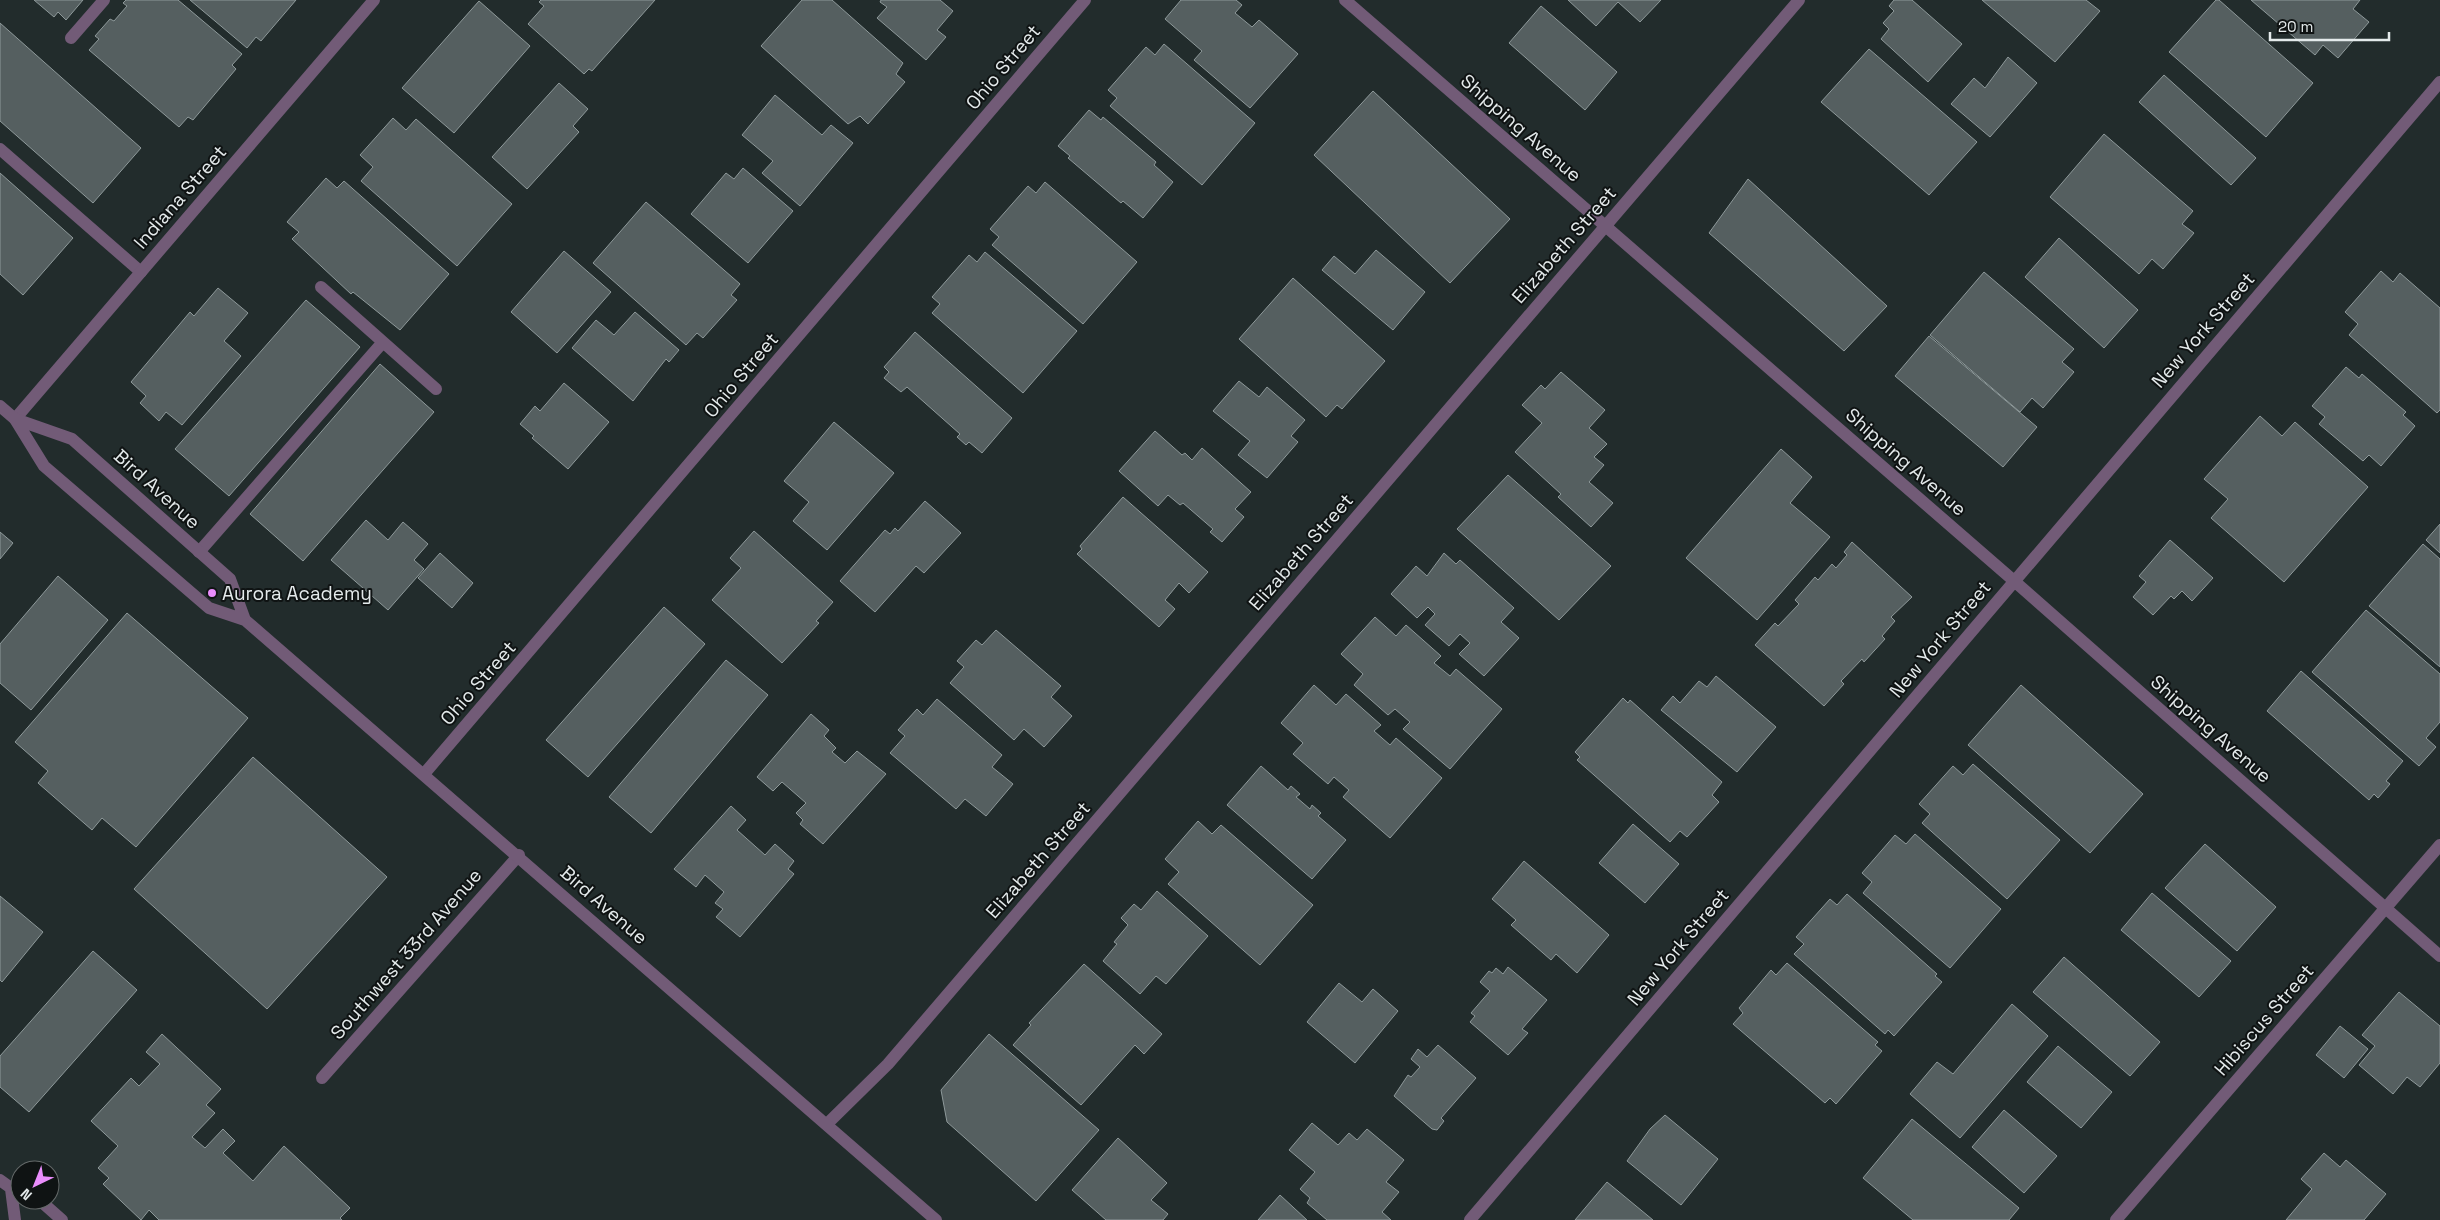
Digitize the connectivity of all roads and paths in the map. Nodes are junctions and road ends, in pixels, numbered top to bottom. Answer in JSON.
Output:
{"nodes":[{"id":1,"x":104,"y":0,"type":"edge"},
{"id":2,"x":374,"y":0,"type":"edge"},
{"id":3,"x":1085,"y":0,"type":"edge"},
{"id":4,"x":1345,"y":0,"type":"edge"},
{"id":5,"x":1799,"y":0,"type":"edge"},
{"id":6,"x":71,"y":38,"type":"dead end"},
{"id":7,"x":2440,"y":82,"type":"edge"},
{"id":8,"x":0,"y":149,"type":"edge"},
{"id":9,"x":1605,"y":226,"type":"junction"},
{"id":10,"x":141,"y":272,"type":"junction"},
{"id":11,"x":321,"y":287,"type":"dead end"},
{"id":12,"x":383,"y":342,"type":"junction"},
{"id":13,"x":436,"y":389,"type":"dead end"},
{"id":14,"x":0,"y":406,"type":"edge"},
{"id":15,"x":15,"y":419,"type":"junction"},
{"id":16,"x":199,"y":552,"type":"junction"},
{"id":17,"x":2013,"y":580,"type":"junction"},
{"id":18,"x":245,"y":620,"type":"junction"},
{"id":19,"x":424,"y":774,"type":"junction"},
{"id":20,"x":2440,"y":845,"type":"edge"},
{"id":21,"x":518,"y":855,"type":"junction"},
{"id":22,"x":2386,"y":908,"type":"junction"},
{"id":23,"x":2440,"y":956,"type":"edge"},
{"id":24,"x":322,"y":1078,"type":"dead end"},
{"id":25,"x":827,"y":1124,"type":"junction"},
{"id":26,"x":51,"y":1210,"type":"edge"},
{"id":27,"x":62,"y":1220,"type":"edge"},
{"id":28,"x":936,"y":1220,"type":"edge"},
{"id":29,"x":1470,"y":1220,"type":"edge"},
{"id":30,"x":2116,"y":1220,"type":"edge"}],
"edges":[{"from":1,"to":6,"type":"street"},
{"from":2,"to":10,"type":"street","name":"Indiana Street"},
{"from":3,"to":19,"type":"street","name":"Ohio Street"},
{"from":4,"to":9,"type":"street","name":"Shipping Avenue"},
{"from":5,"to":9,"type":"street","name":"Elizabeth Street"},
{"from":7,"to":17,"type":"street","name":"New York Street"},
{"from":8,"to":10,"type":"street"},
{"from":9,"to":17,"type":"street","name":"Shipping Avenue"},
{"from":9,"to":25,"type":"street","name":"Elizabeth Street"},
{"from":10,"to":15,"type":"street","name":"Indiana Street"},
{"from":11,"to":12,"type":"street"},
{"from":12,"to":13,"type":"street"},
{"from":12,"to":16,"type":"street"},
{"from":14,"to":15,"type":"street","name":"Bird Avenue"},
{"from":15,"to":16,"type":"street","name":"Bird Avenue"},
{"from":15,"to":18,"type":"street","name":"Bird Avenue"},
{"from":16,"to":18,"type":"street","name":"Bird Avenue"},
{"from":17,"to":22,"type":"street","name":"Shipping Avenue"},
{"from":17,"to":29,"type":"street","name":"New York Street"},
{"from":18,"to":19,"type":"street","name":"Bird Avenue"},
{"from":19,"to":21,"type":"street","name":"Bird Avenue"},
{"from":20,"to":22,"type":"street","name":"Hibiscus Street"},
{"from":21,"to":24,"type":"street","name":"Southwest 33rd Avenue"},
{"from":21,"to":25,"type":"street","name":"Bird Avenue"},
{"from":22,"to":23,"type":"street","name":"Shipping Avenue"},
{"from":22,"to":30,"type":"street","name":"Hibiscus Street"},
{"from":25,"to":28,"type":"street","name":"Bird Avenue"},
{"from":26,"to":27,"type":"street"}]}
